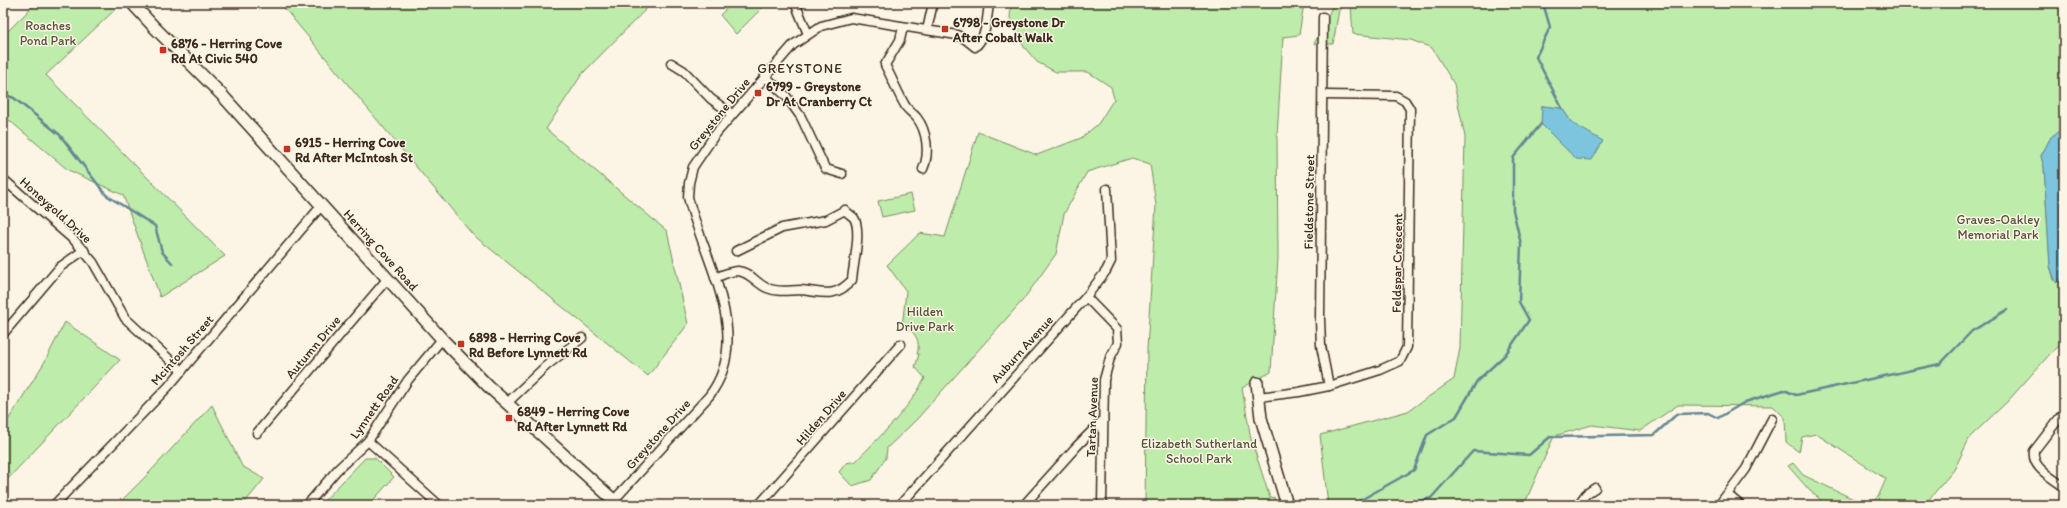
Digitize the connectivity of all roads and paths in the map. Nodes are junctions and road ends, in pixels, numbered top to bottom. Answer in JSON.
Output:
{"nodes":[{"id":1,"x":132,"y":3,"type":"edge"},
{"id":2,"x":794,"y":3,"type":"edge"},
{"id":3,"x":933,"y":3,"type":"edge"},
{"id":4,"x":989,"y":3,"type":"edge"},
{"id":5,"x":1323,"y":17,"type":"dead end"},
{"id":6,"x":902,"y":27,"type":"junction"},
{"id":7,"x":927,"y":30,"type":"junction"},
{"id":8,"x":808,"y":34,"type":"junction"},
{"id":9,"x":671,"y":63,"type":"dead end"},
{"id":10,"x":765,"y":76,"type":"junction"},
{"id":11,"x":1323,"y":95,"type":"junction"},
{"id":12,"x":732,"y":114,"type":"junction"},
{"id":13,"x":923,"y":169,"type":"dead end"},
{"id":14,"x":842,"y":174,"type":"dead end"},
{"id":15,"x":3,"y":179,"type":"edge"},
{"id":16,"x":1107,"y":189,"type":"dead end"},
{"id":17,"x":322,"y":205,"type":"junction"},
{"id":18,"x":84,"y":250,"type":"junction"},
{"id":19,"x":736,"y":250,"type":"dead end"},
{"id":20,"x":388,"y":278,"type":"junction"},
{"id":21,"x":715,"y":278,"type":"junction"},
{"id":22,"x":1086,"y":297,"type":"junction"},
{"id":23,"x":3,"y":334,"type":"edge"},
{"id":24,"x":582,"y":338,"type":"dead end"},
{"id":25,"x":442,"y":339,"type":"junction"},
{"id":26,"x":901,"y":344,"type":"dead end"},
{"id":27,"x":182,"y":371,"type":"junction"},
{"id":28,"x":1257,"y":384,"type":"dead end"},
{"id":29,"x":1329,"y":386,"type":"junction"},
{"id":30,"x":1258,"y":397,"type":"junction"},
{"id":31,"x":507,"y":403,"type":"junction"},
{"id":32,"x":2064,"y":412,"type":"edge"},
{"id":33,"x":1772,"y":419,"type":"dead end"},
{"id":34,"x":1103,"y":420,"type":"junction"},
{"id":35,"x":257,"y":433,"type":"dead end"},
{"id":36,"x":368,"y":441,"type":"junction"},
{"id":37,"x":2064,"y":487,"type":"edge"},
{"id":38,"x":1595,"y":488,"type":"dead end"},
{"id":39,"x":1728,"y":495,"type":"junction"},
{"id":40,"x":617,"y":502,"type":"edge"},
{"id":41,"x":54,"y":505,"type":"edge"},
{"id":42,"x":307,"y":505,"type":"edge"},
{"id":43,"x":439,"y":505,"type":"edge"},
{"id":44,"x":759,"y":505,"type":"edge"},
{"id":45,"x":900,"y":505,"type":"edge"},
{"id":46,"x":1024,"y":505,"type":"edge"},
{"id":47,"x":1102,"y":505,"type":"edge"},
{"id":48,"x":1287,"y":505,"type":"edge"},
{"id":49,"x":1578,"y":505,"type":"edge"},
{"id":50,"x":1719,"y":505,"type":"edge"},
{"id":51,"x":1740,"y":505,"type":"edge"}],
"edges":[{"from":1,"to":17,"type":"main road","name":"Herring Cove Road"},
{"from":2,"to":8,"type":"street"},
{"from":3,"to":7,"type":"street"},
{"from":4,"to":7,"type":"street","name":"Greystone Drive"},
{"from":5,"to":11,"type":"street","name":"Fieldstone Street"},
{"from":6,"to":7,"type":"street","name":"Greystone Drive"},
{"from":6,"to":8,"type":"street","name":"Greystone Drive"},
{"from":6,"to":13,"type":"street"},
{"from":8,"to":10,"type":"street","name":"Greystone Drive"},
{"from":9,"to":12,"type":"street"},
{"from":10,"to":12,"type":"street","name":"Greystone Drive"},
{"from":10,"to":14,"type":"street"},
{"from":11,"to":29,"type":"street","name":"Fieldstone Street"},
{"from":11,"to":29,"type":"street","name":"Feldspar Crescent"},
{"from":12,"to":21,"type":"street","name":"Greystone Drive"},
{"from":15,"to":18,"type":"street","name":"Honeygold Drive"},
{"from":16,"to":22,"type":"street","name":"Auburn Avenue"},
{"from":17,"to":20,"type":"main road","name":"Herring Cove Road"},
{"from":17,"to":27,"type":"street","name":"Mcintosh Street"},
{"from":18,"to":23,"type":"street"},
{"from":18,"to":27,"type":"street","name":"Honeygold Drive"},
{"from":19,"to":21,"type":"street"},
{"from":20,"to":25,"type":"main road","name":"Herring Cove Road"},
{"from":20,"to":35,"type":"street","name":"Autumn Drive"},
{"from":21,"to":40,"type":"street","name":"Greystone Drive"},
{"from":22,"to":34,"type":"street","name":"Tartan Avenue"},
{"from":22,"to":45,"type":"street","name":"Auburn Avenue"},
{"from":24,"to":31,"type":"street"},
{"from":25,"to":31,"type":"main road","name":"Herring Cove Road"},
{"from":25,"to":36,"type":"street","name":"Lynnett Road"},
{"from":26,"to":44,"type":"street","name":"Hilden Drive"},
{"from":27,"to":41,"type":"street","name":"Mcintosh Street"},
{"from":28,"to":30,"type":"main road"},
{"from":29,"to":30,"type":"street","name":"Feldspar Crescent"},
{"from":30,"to":48,"type":"main road"},
{"from":31,"to":40,"type":"main road","name":"Herring Cove Road"},
{"from":32,"to":37,"type":"street"},
{"from":33,"to":39,"type":"street"},
{"from":34,"to":46,"type":"street"},
{"from":34,"to":47,"type":"street","name":"Tartan Avenue"},
{"from":36,"to":42,"type":"street","name":"Lynnett Road"},
{"from":36,"to":43,"type":"street"},
{"from":38,"to":49,"type":"street"},
{"from":39,"to":50,"type":"street"},
{"from":39,"to":51,"type":"street"}]}
